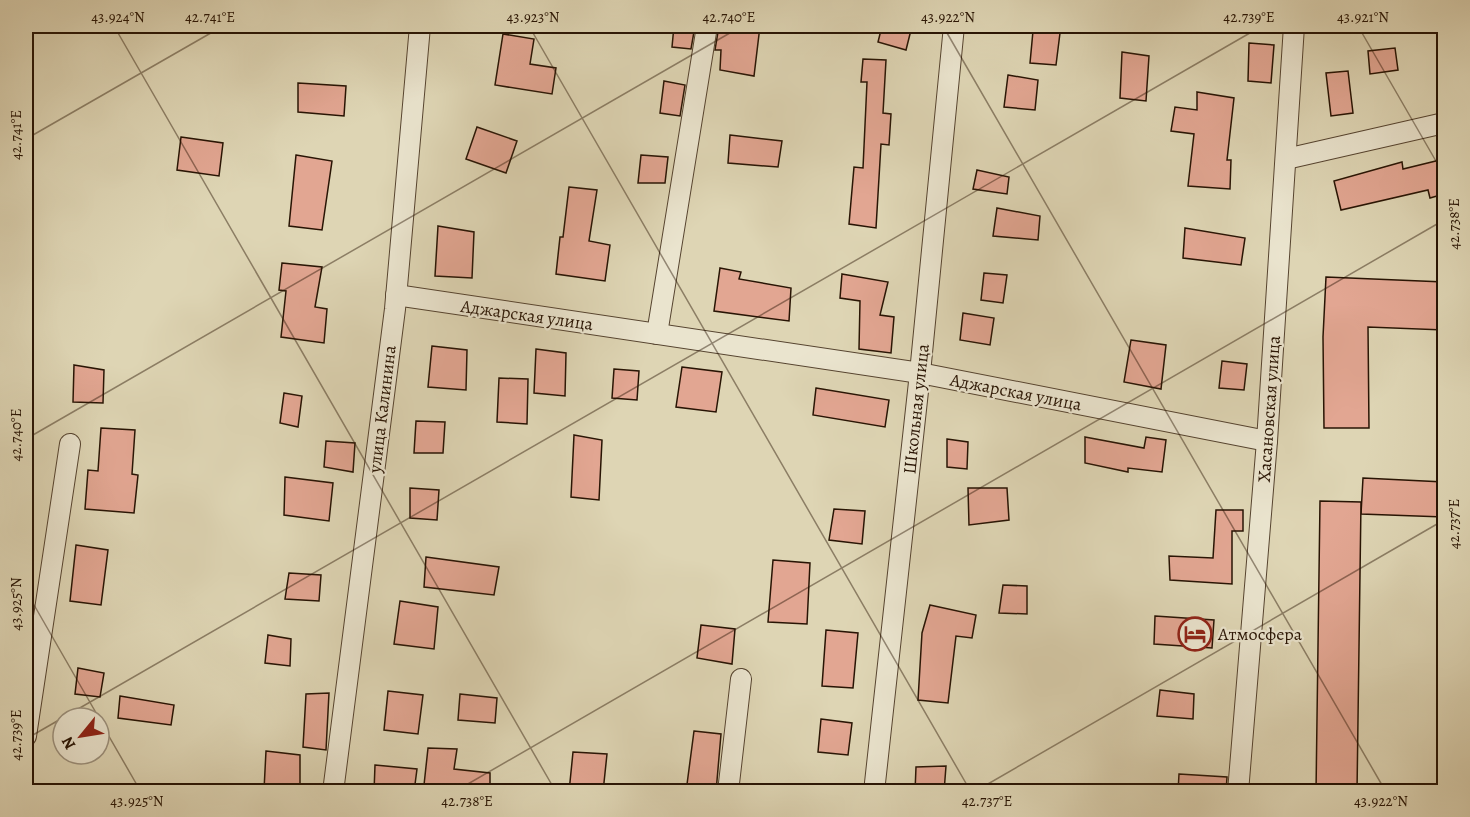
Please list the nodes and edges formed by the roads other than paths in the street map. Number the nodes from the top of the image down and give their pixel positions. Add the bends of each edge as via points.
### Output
1 (420, 26) edge
2 (707, 26) edge
3 (954, 26) edge
4 (1294, 26) edge
5 (1444, 123) edge
6 (1286, 159) junction
7 (396, 295) junction
8 (657, 334) junction
9 (920, 373) junction
10 (1267, 441) junction
11 (70, 444) dead end
12 (741, 679) dead end
13 (26, 736) edge
14 (333, 792) edge
15 (728, 792) edge
16 (874, 792) edge
17 (1238, 792) edge

1 - 7 street, улица Калинина
2 - 8 street
3 - 9 street, Школьная улица
4 - 6 street, Хасановская улица
5 - 6 street
6 - 10 street, Хасановская улица
7 - 8 street, Аджарская улица
7 - 14 street, улица Калинина
8 - 9 street, Аджарская улица
9 - 10 street, Аджарская улица
9 - 16 street, Школьная улица
10 - 17 street, Хасановская улица
11 - 13 street
12 - 15 street

